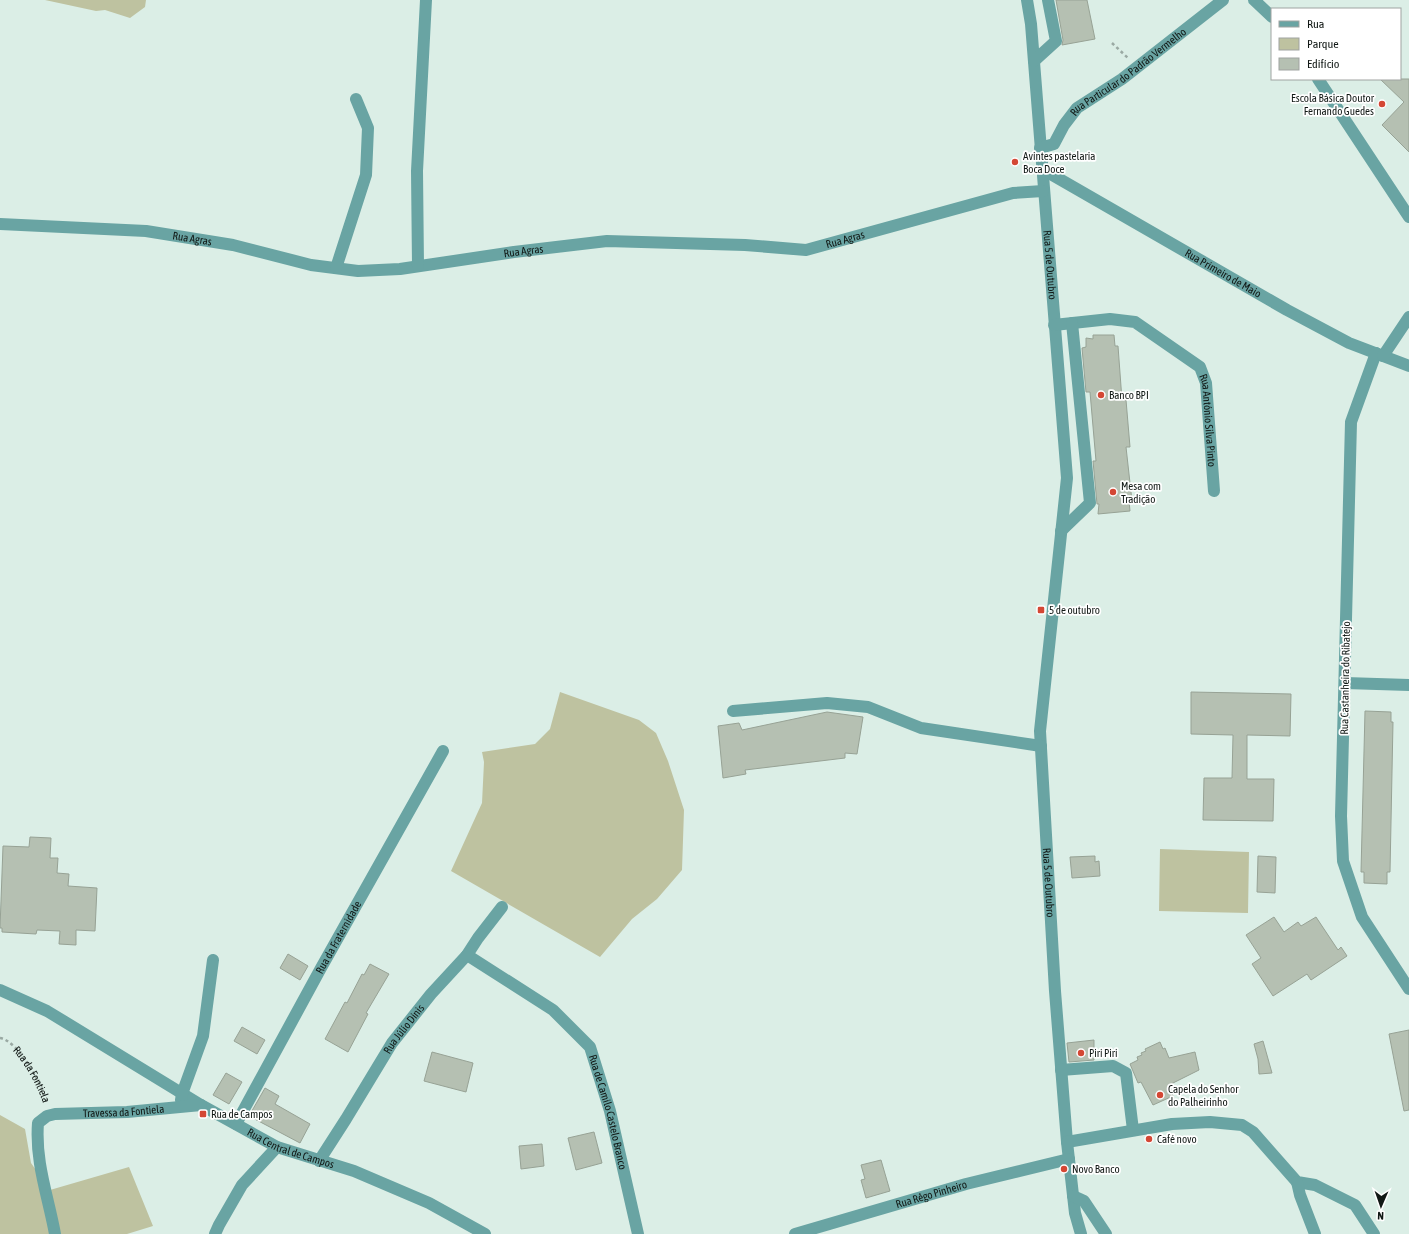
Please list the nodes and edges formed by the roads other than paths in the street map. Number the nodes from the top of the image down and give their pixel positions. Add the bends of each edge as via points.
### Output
1 (426, 0) edge
2 (1027, 0) edge
3 (1048, 0) edge
4 (1223, 0) edge
5 (1254, 0) edge
6 (1271, 16) edge
7 (1034, 61) junction
8 (1319, 80) edge
9 (356, 99) dead end
10 (1040, 148) junction
11 (1042, 169) junction
12 (1043, 191) junction
13 (1409, 217) edge
14 (0, 224) edge
15 (418, 266) junction
16 (336, 268) junction
17 (1409, 317) edge
18 (1072, 324) junction
19 (1054, 325) junction
20 (1379, 354) junction
21 (1409, 366) edge
22 (1214, 491) dead end
23 (1061, 531) junction
24 (1345, 684) junction
25 (1409, 685) edge
26 (734, 711) dead end
27 (1041, 746) junction
28 (443, 751) dead end
29 (502, 907) dead end
30 (467, 955) junction
31 (213, 960) dead end
32 (0, 990) edge
33 (1409, 990) edge
34 (1061, 1070) junction
35 (182, 1094) junction
36 (200, 1105) junction
37 (179, 1108) junction
38 (47, 1116) joint
39 (236, 1124) junction
40 (1133, 1130) junction
41 (1067, 1142) junction
42 (277, 1147) junction
43 (1069, 1159) junction
44 (319, 1161) junction
45 (1298, 1182) junction
46 (1073, 1196) junction
47 (55, 1234) edge
48 (215, 1234) edge
49 (485, 1234) edge
50 (638, 1234) edge
51 (795, 1234) edge
52 (1081, 1234) edge
53 (1106, 1234) edge
54 (1315, 1234) edge
55 (1374, 1234) edge

1 - 15 street via 417,171
2 - 7 street, Rua 5 de Outubro
3 - 7 street via 1056,40
4 - 10 street, Rua Particular do Padrão Vermelho via 1122,80 1077,108 1064,124 1054,144
5 - 6 street
7 - 10 street, Rua 5 de Outubro
8 - 13 street
9 - 16 street via 368,128 366,175
10 - 11 street, Rua 5 de Outubro
11 - 12 street, Rua 5 de Outubro
11 - 20 street, Rua Primeiro de Maio via 1287,310 1349,343
12 - 15 street, Rua Agras via 1013,193 806,250 607,241
12 - 19 street, Rua 5 de Outubro
14 - 16 street, Rua Agras via 146,231 233,245 311,265
15 - 16 street, Rua Agras via 358,271
17 - 20 street, Rua Castanheira do Ribatejo
18 - 19 street, Rua António Silva Pinto
18 - 22 street, Rua António Silva Pinto via 1110,319 1135,322 1200,366 1206,383
18 - 23 street via 1090,503
19 - 23 street, Rua 5 de Outubro via 1067,478
20 - 21 street, Rua Primeiro de Maio
20 - 24 street, Rua Castanheira do Ribatejo via 1351,422
23 - 27 street, Rua 5 de Outubro via 1040,731
24 - 25 street
24 - 33 street, Rua Castanheira do Ribatejo via 1341,816 1343,861 1362,917
26 - 27 street via 827,703 868,707 921,728
27 - 34 street, Rua 5 de Outubro
28 - 39 street, Rua da Fraternidade
29 - 30 street, Rua Júlio Dinis
30 - 44 street, Rua Júlio Dinis via 431,994 392,1043
30 - 50 street, Rua de Camilo Castelo Branco via 553,1010 590,1047 610,1111
31 - 35 street via 203,1036
32 - 35 street, Rua Central de Campos via 47,1011
34 - 40 street via 1113,1066 1126,1072
34 - 41 street, Rua 5 de Outubro
35 - 36 street, Rua Central de Campos
35 - 37 street
36 - 37 street, Travessa da Fontiela
36 - 39 street, Rua Central de Campos
37 - 38 street, Travessa da Fontiela
38 - 47 street, Rua da Fontiela via 38,1123 37,1136 41,1177
39 - 42 street, Rua Central de Campos
40 - 41 street
40 - 45 street via 1210,1122 1242,1125 1253,1132
41 - 43 street, Rua 5 de Outubro
42 - 44 street, Rua Central de Campos
42 - 48 street via 242,1185
43 - 46 street, Rua 5 de Outubro
43 - 51 street, Rua Rêgo Pinheiro via 966,1184
44 - 49 street, Rua Central de Campos via 354,1171 429,1203
45 - 54 street via 1300,1195
45 - 55 street via 1315,1185 1355,1205
46 - 52 street, Rua 5 de Outubro
46 - 53 street via 1084,1201

